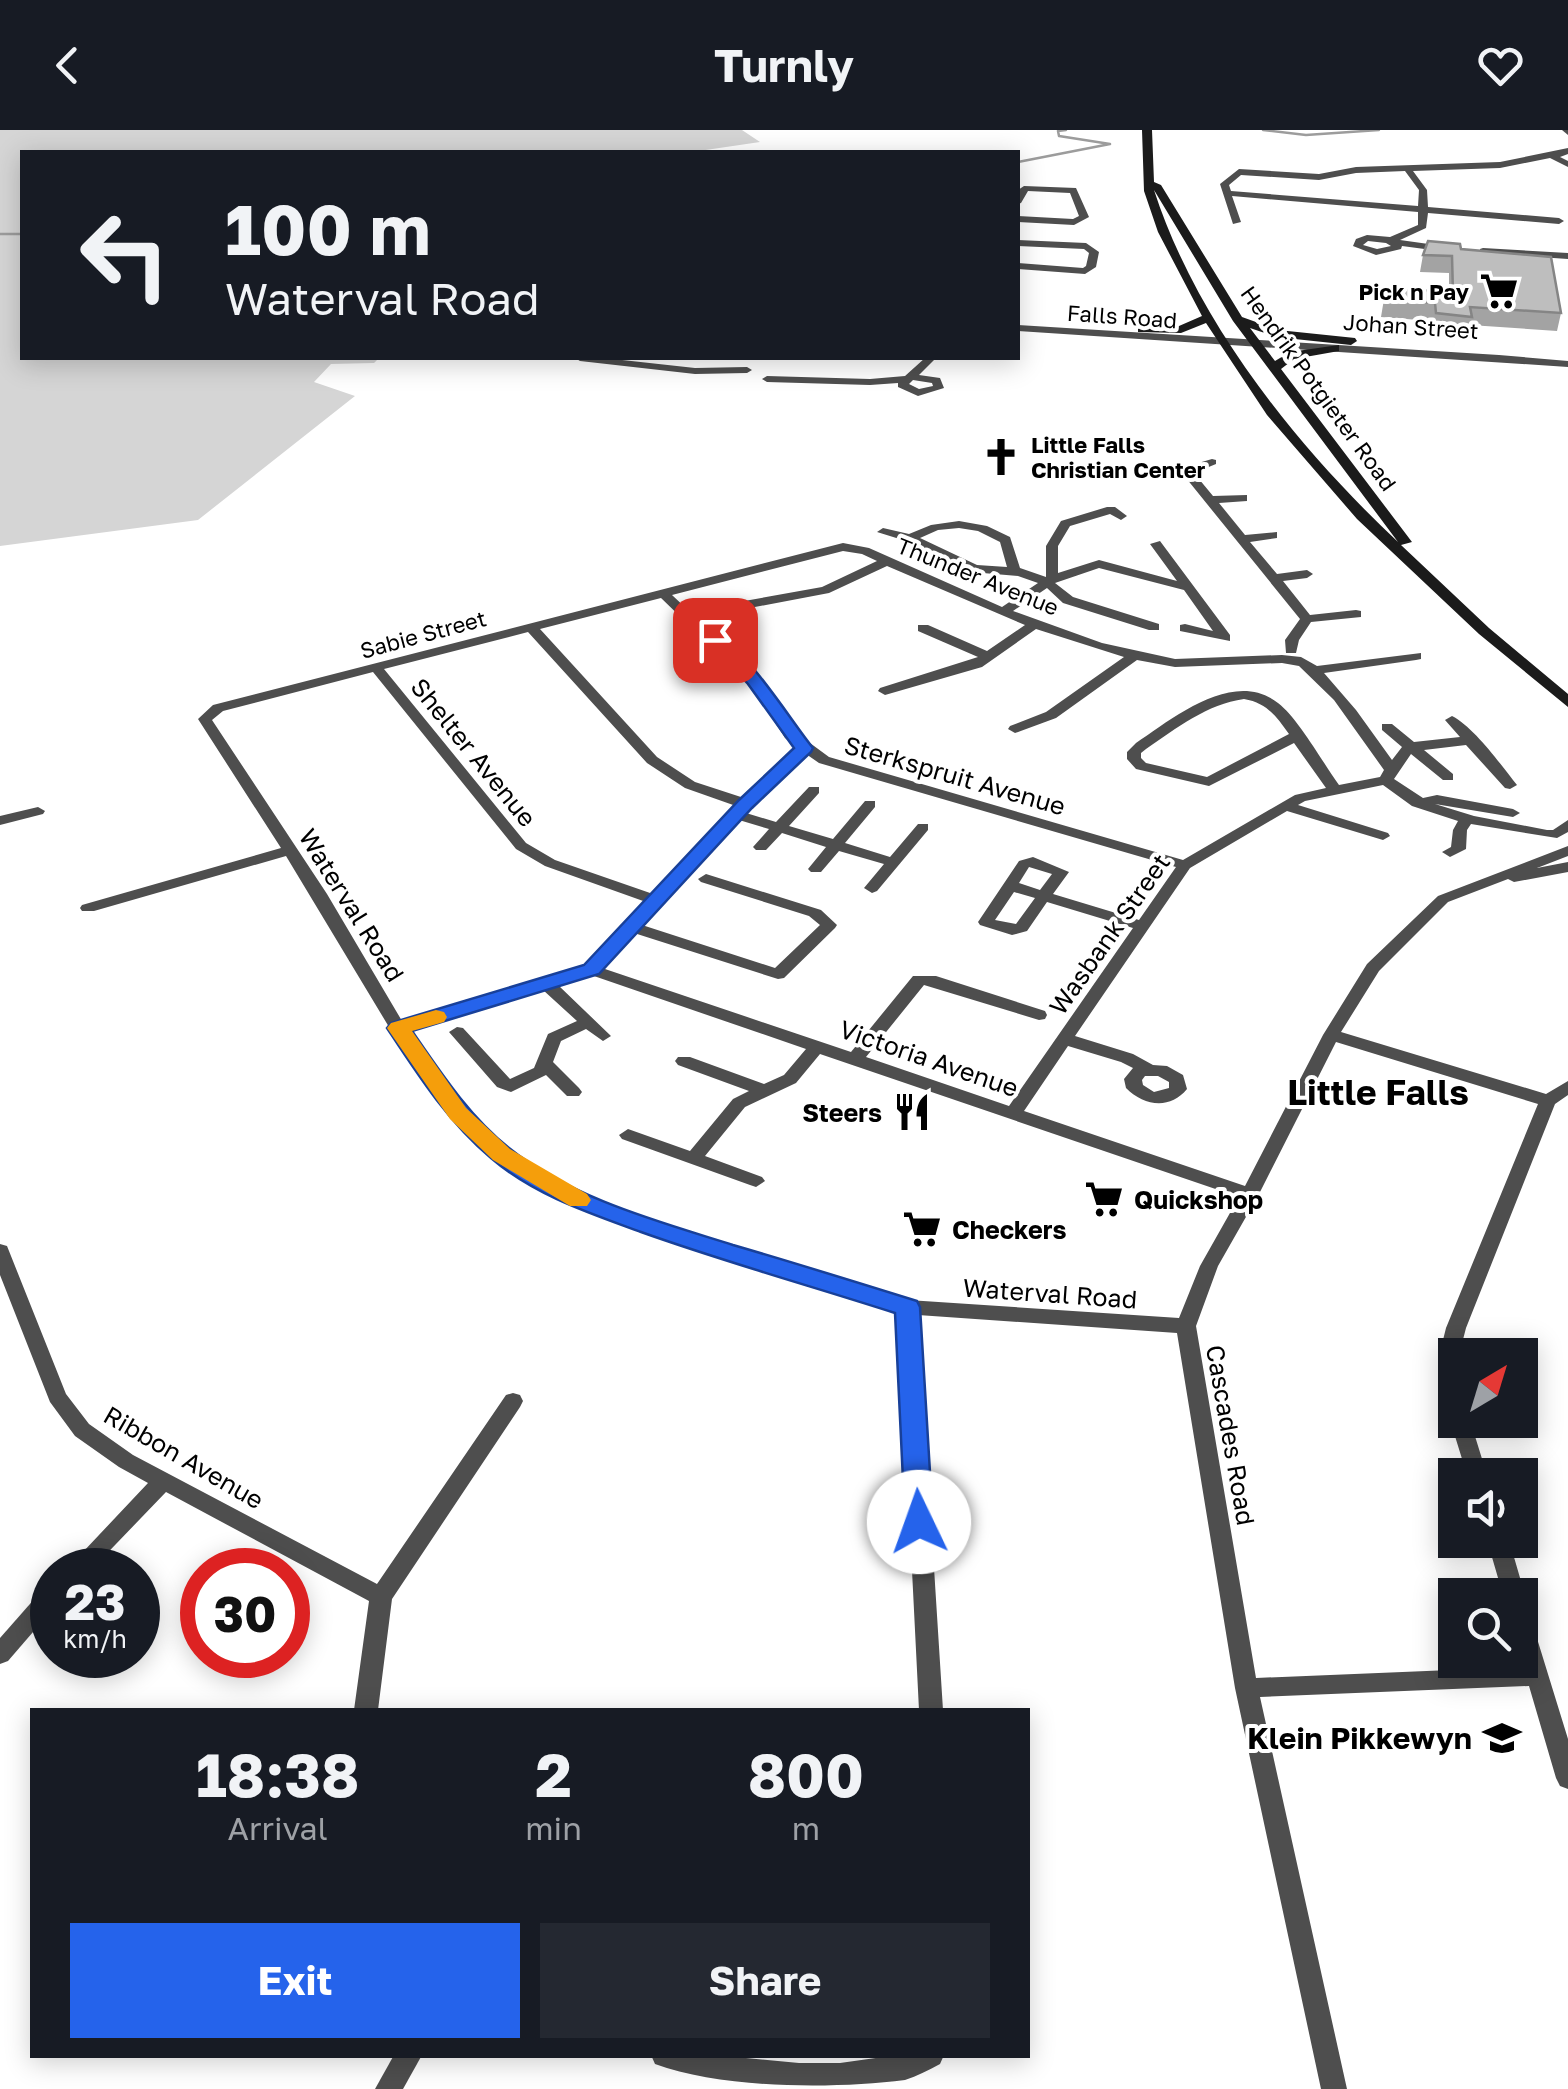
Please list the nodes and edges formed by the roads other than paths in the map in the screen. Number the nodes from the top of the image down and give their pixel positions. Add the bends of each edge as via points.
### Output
1 (1147, 130) edge
2 (1567, 150) edge
3 (1562, 162) edge
4 (1407, 168) junction
5 (1148, 170) junction
6 (1226, 193) junction
7 (1020, 196) edge
8 (1423, 210) junction
9 (1020, 219) edge
10 (1559, 221) dead end
11 (1236, 222) dead end
12 (1020, 243) edge
13 (1393, 244) junction
14 (1458, 254) edge
15 (1476, 255) edge
16 (1568, 259) edge
17 (1020, 266) edge
18 (1208, 318) junction
19 (1237, 319) junction
20 (1020, 324) edge
21 (1051, 327) junction
22 (1142, 330) junction
23 (1221, 338) junction
24 (1253, 340) junction
25 (1351, 344) junction
26 (599, 360) edge
27 (644, 360) edge
28 (932, 360) edge
29 (934, 360) edge
30 (1568, 363) edge
31 (694, 366) dead end
32 (1274, 368) junction
33 (909, 382) junction
34 (1212, 462) dead end
35 (1242, 498) dead end
36 (1211, 500) junction
37 (882, 532) dead end
38 (1057, 535) dead end
39 (1274, 536) dead end
40 (910, 538) junction
41 (1243, 539) junction
42 (1156, 544) dead end
43 (886, 561) junction
44 (1014, 570) junction
45 (1307, 574) dead end
46 (1429, 576) junction
47 (1276, 578) junction
48 (1049, 580) junction
49 (1189, 588) junction
50 (662, 592) junction
51 (739, 606) dead end
52 (1004, 612) junction
53 (1356, 614) dead end
54 (1036, 623) junction
55 (1304, 623) junction
56 (530, 626) junction
57 (1154, 626) dead end
58 (923, 628) dead end
59 (1184, 628) dead end
60 (1135, 655) junction
61 (1290, 656) junction
62 (1416, 656) dead end
63 (989, 657) junction
64 (376, 667) junction
65 (1313, 671) junction
66 (885, 691) dead end
67 (1568, 702) edge
68 (1452, 720) dead end
69 (207, 726) joint
70 (1387, 727) dead end
71 (1015, 730) dead end
72 (1296, 736) junction
73 (1472, 740) junction
74 (1409, 747) junction
75 (804, 748) junction
76 (1388, 775) junction
77 (1448, 777) dead end
78 (814, 790) dead end
79 (1335, 790) junction
80 (870, 804) dead end
81 (1416, 804) junction
82 (1284, 806) junction
83 (1512, 806) junction
84 (741, 810) junction
85 (38, 811) dead end
86 (1468, 818) junction
87 (0, 821) edge
88 (1568, 824) edge
89 (923, 827) dead end
90 (778, 828) junction
91 (1382, 836) dead end
92 (761, 846) dead end
93 (836, 846) junction
94 (289, 850) junction
95 (1568, 851) edge
96 (1450, 852) dead end
97 (892, 862) junction
98 (1184, 865) junction
99 (1568, 868) edge
100 (816, 869) dead end
101 (706, 879) dead end
102 (1484, 882) junction
103 (1008, 885) junction
104 (872, 888) dead end
105 (1044, 896) junction
106 (655, 900) junction
107 (88, 908) dead end
108 (1142, 926) junction
109 (631, 927) junction
110 (591, 970) junction
111 (546, 984) junction
112 (1039, 1016) dead end
113 (588, 1022) junction
114 (398, 1028) junction
115 (456, 1032) dead end
116 (1330, 1035) junction
117 (603, 1036) dead end
118 (1065, 1038) junction
119 (817, 1046) junction
120 (855, 1060) junction
121 (684, 1062) dead end
122 (544, 1064) junction
123 (1146, 1070) dead end
124 (1568, 1087) edge
125 (766, 1091) junction
126 (573, 1092) dead end
127 (1548, 1102) junction
128 (1013, 1113) junction
129 (628, 1134) dead end
130 (694, 1159) junction
131 (756, 1182) dead end
132 (1250, 1194) junction
133 (0, 1251) edge
134 (908, 1307) junction
135 (1186, 1326) junction
136 (1454, 1338) edge
137 (513, 1401) dead end
138 (163, 1481) junction
139 (98, 1548) edge
140 (381, 1597) junction
141 (30, 1620) edge
142 (0, 1654) edge
143 (1486, 1678) edge
144 (1535, 1678) edge
145 (1246, 1688) junction
146 (366, 1708) edge
147 (931, 1708) edge
148 (1568, 1778) edge
149 (407, 2058) edge
150 (674, 2058) edge
151 (920, 2058) edge
152 (388, 2089) edge
153 (1334, 2089) edge

1 - 5 main road, Hendrik Potgieter Road
2 - 3 street
3 - 4 street
4 - 6 street via 1319,177 1239,172 1226,180
4 - 8 street via 1421,183
5 - 18 main road, Hendrik Potgieter Road via 1162,232
5 - 19 main road, Hendrik Potgieter Road
6 - 8 street
6 - 11 street
7 - 9 street via 1023,189 1073,190 1084,217
8 - 10 street
8 - 13 street via 1419,231
12 - 17 street via 1086,246 1094,252 1092,267 1084,270
13 - 14 street
13 - 16 street
15 - 16 street
18 - 22 main road via 1181,329
18 - 23 main road, Hendrik Potgieter Road
19 - 24 main road, Hendrik Potgieter Road
19 - 25 main road via 1268,332
20 - 21 street, Falls Road
21 - 22 street, Falls Road
21 - 23 street, Falls Road
22 - 23 street, Falls Road
23 - 24 street, Johan Street
23 - 46 main road, Hendrik Potgieter Road via 1314,464
24 - 25 street, Johan Street
24 - 32 main road, Hendrik Potgieter Road
25 - 30 street, Johan Street
25 - 30 street, Johan Street
25 - 32 main road via 1300,353
26 - 33 street
27 - 31 street
28 - 33 street
29 - 33 street via 939,382
32 - 46 main road, Hendrik Potgieter Road
34 - 36 street via 1188,472
35 - 36 street
36 - 41 street
37 - 40 street
38 - 48 street
39 - 41 street
40 - 44 street via 976,569
40 - 44 street via 970,523 1006,540
41 - 47 street
42 - 49 street
43 - 50 street, Thunder Avenue via 832,547
43 - 51 street via 825,590
43 - 52 street, Thunder Avenue
44 - 48 street
45 - 47 street
46 - 67 main road, Hendrik Potgieter Road
47 - 55 street
48 - 49 street via 1107,564
48 - 52 street
48 - 57 street via 1068,600
49 - 59 street via 1225,638
50 - 56 street, Sabie Street
50 - 75 street, Sterkspruit Avenue via 755,680
52 - 54 street, Thunder Avenue
53 - 55 street
54 - 60 street, Thunder Avenue
54 - 63 street
55 - 61 street
56 - 64 street, Sabie Street
56 - 84 street via 652,760
58 - 63 street
60 - 61 street, Thunder Avenue via 1210,665
60 - 71 street via 1051,715
61 - 65 street
62 - 65 street
63 - 66 street
64 - 69 street, Sabie Street via 218,708 205,719
64 - 106 street, Shelter Avenue via 522,846 550,863
65 - 76 street via 1352,715
68 - 73 street
69 - 94 street, Waterval Road
70 - 74 street
72 - 72 street via 1209,782 1134,760 1141,746 1196,708 1241,696 1270,702
72 - 79 street
73 - 74 street
73 - 83 street
74 - 76 street
74 - 77 street
75 - 84 street
75 - 98 street, Sterkspruit Avenue via 862,774
76 - 79 street, Wasbank Street
76 - 81 street
78 - 90 street
79 - 82 street, Wasbank Street
80 - 93 street
81 - 83 street via 1437,799
81 - 86 street
82 - 91 street
82 - 98 street, Wasbank Street
83 - 86 street
83 - 88 street via 1554,834
84 - 90 street
84 - 106 street
85 - 87 street
86 - 96 street via 1458,849
89 - 97 street
90 - 92 street
90 - 93 street
93 - 97 street
93 - 100 street
94 - 107 street
94 - 114 street, Waterval Road
95 - 102 street, Cascades Road
97 - 104 street
98 - 108 street, Wasbank Street
99 - 102 street, Cascades Road
101 - 109 street via 815,913 829,925 778,974
102 - 116 street, Cascades Road via 1443,899 1400,937
103 - 105 street
103 - 105 street via 1026,862 1060,871
103 - 105 street via 986,922 1019,930
105 - 108 street
106 - 109 street
108 - 118 street, Wasbank Street
109 - 110 street
110 - 111 street
110 - 119 street, Victoria Avenue
111 - 113 street
111 - 114 street
112 - 120 street via 919,980
113 - 117 street
113 - 122 street via 554,1038
114 - 134 street, Waterval Road via 458,1114 538,1179 681,1237
115 - 122 street via 507,1085
116 - 127 street
116 - 132 street, Cascades Road
118 - 123 street
118 - 128 street, Wasbank Street
119 - 120 street, Victoria Avenue
119 - 125 street via 790,1079
120 - 128 street, Victoria Avenue
121 - 125 street
122 - 126 street
124 - 127 street
125 - 130 street via 739,1104
127 - 136 street
128 - 132 street, Victoria Avenue
129 - 130 street
130 - 131 street
132 - 135 street, Cascades Road via 1209,1266
133 - 138 street, Ribbon Avenue via 68,1415 104,1448
134 - 135 street, Waterval Road
134 - 147 street
135 - 145 street, Cascades Road
137 - 140 street
138 - 139 street
138 - 140 street, Ribbon Avenue
140 - 146 street
141 - 142 street
143 - 145 street
144 - 148 street
145 - 153 street, Cascades Road
149 - 152 street
150 - 151 street via 727,2073 797,2077 877,2071

